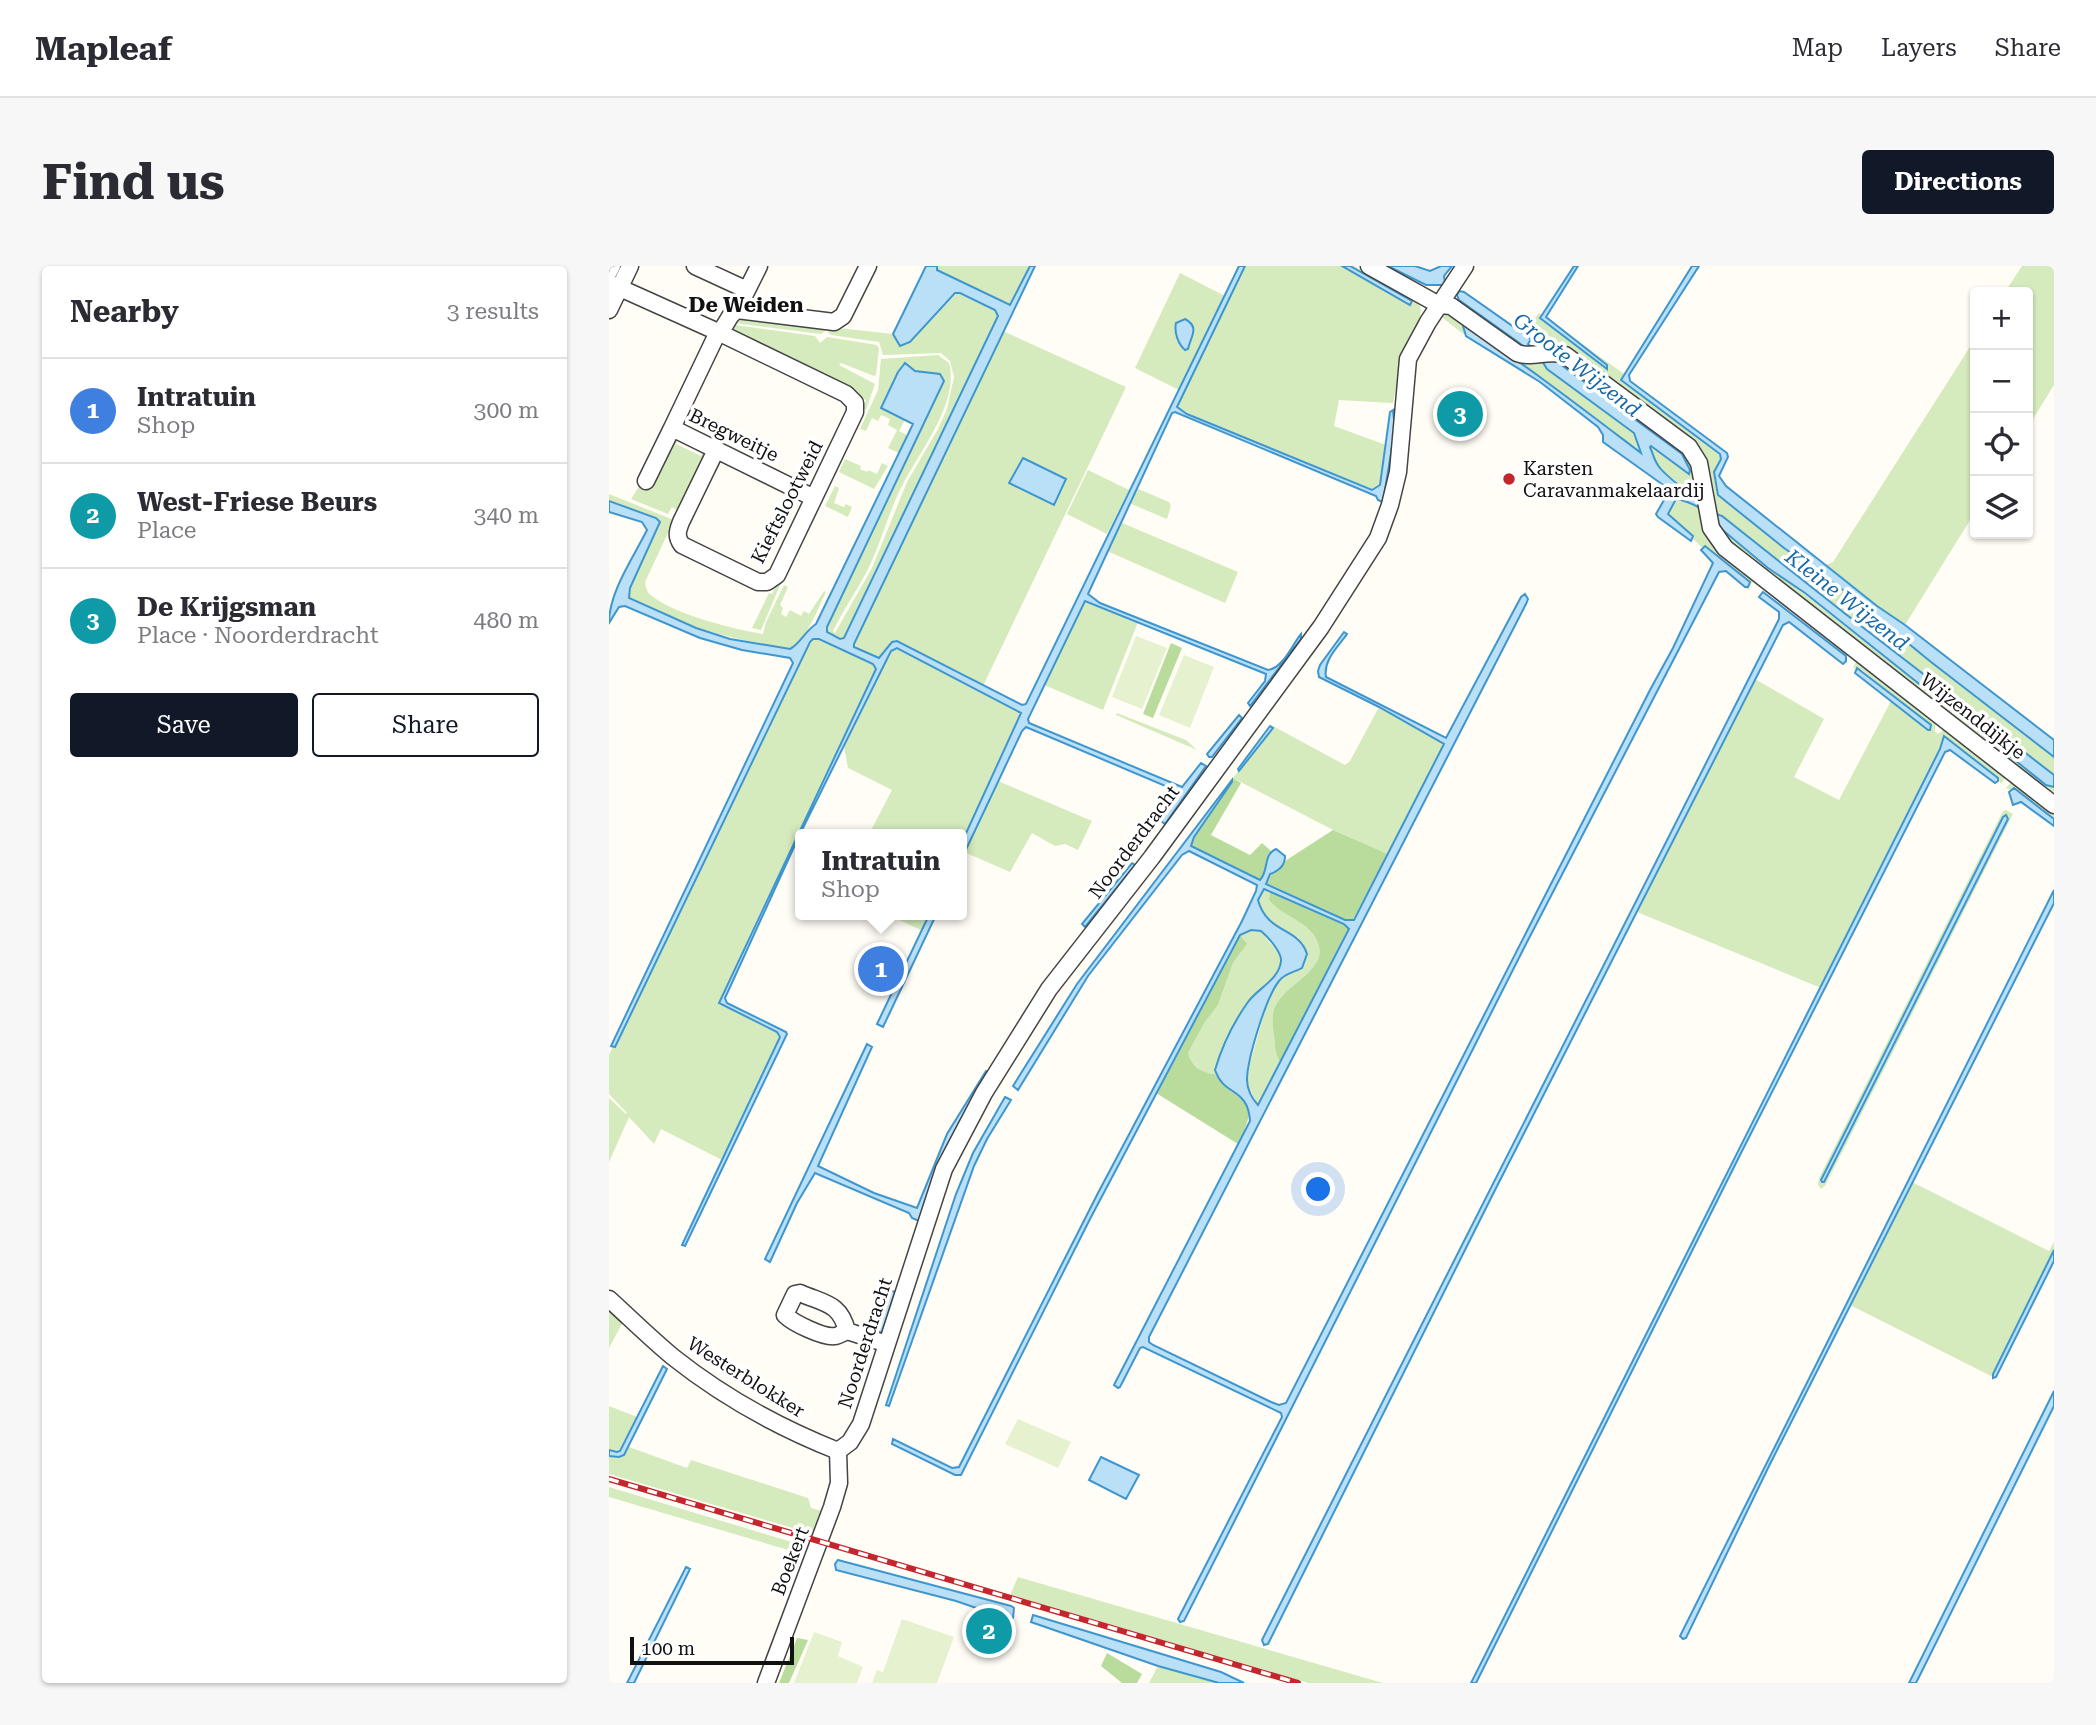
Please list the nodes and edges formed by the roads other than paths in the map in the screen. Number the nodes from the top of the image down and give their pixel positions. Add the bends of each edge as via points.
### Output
1 (612, 266) edge
2 (630, 266) edge
3 (695, 266) edge
4 (759, 266) edge
5 (868, 266) edge
6 (1369, 266) edge
7 (1465, 266) edge
8 (609, 272) edge
9 (615, 285) edge
10 (747, 290) junction
11 (1439, 305) junction
12 (609, 310) edge
13 (737, 310) junction
14 (719, 333) junction
15 (672, 428) junction
16 (716, 450) junction
17 (646, 481) dead end
18 (814, 498) junction
19 (2054, 805) edge
20 (609, 1298) edge
21 (846, 1331) dead end
22 (887, 1344) junction
23 (838, 1451) junction
24 (767, 1683) edge

1 - 8 street
2 - 9 street
3 - 10 street
4 - 10 street, Bregweitje
5 - 13 street via 843,316 834,321
6 - 11 street, Wijzenddijkje
7 - 11 street, Noorderdracht
9 - 12 street
9 - 14 street
10 - 13 street, Bregweitje
11 - 19 street, Wijzenddijkje via 1451,306 1514,352 1565,355 1689,447 1699,463 1714,534 1732,554
11 - 22 street, Noorderdracht via 1408,359 1398,472 1378,538 1321,627 1049,989 984,1093 944,1169
13 - 14 street, Bregweitje
14 - 15 street, Bregweitje
14 - 18 street, Kieftslootweid via 846,394 855,403 855,412
15 - 16 street, Bregweitje
15 - 17 street, Bregweitje
16 - 18 street, Bregweitje
16 - 18 street, Kieftslootweid via 677,533 682,545 737,572 758,582 775,577
20 - 23 street, Westerblokker via 673,1357 712,1384
21 - 22 street
22 - 23 street, Noorderdracht via 861,1424
23 - 24 street, Boekert via 839,1483 832,1507

